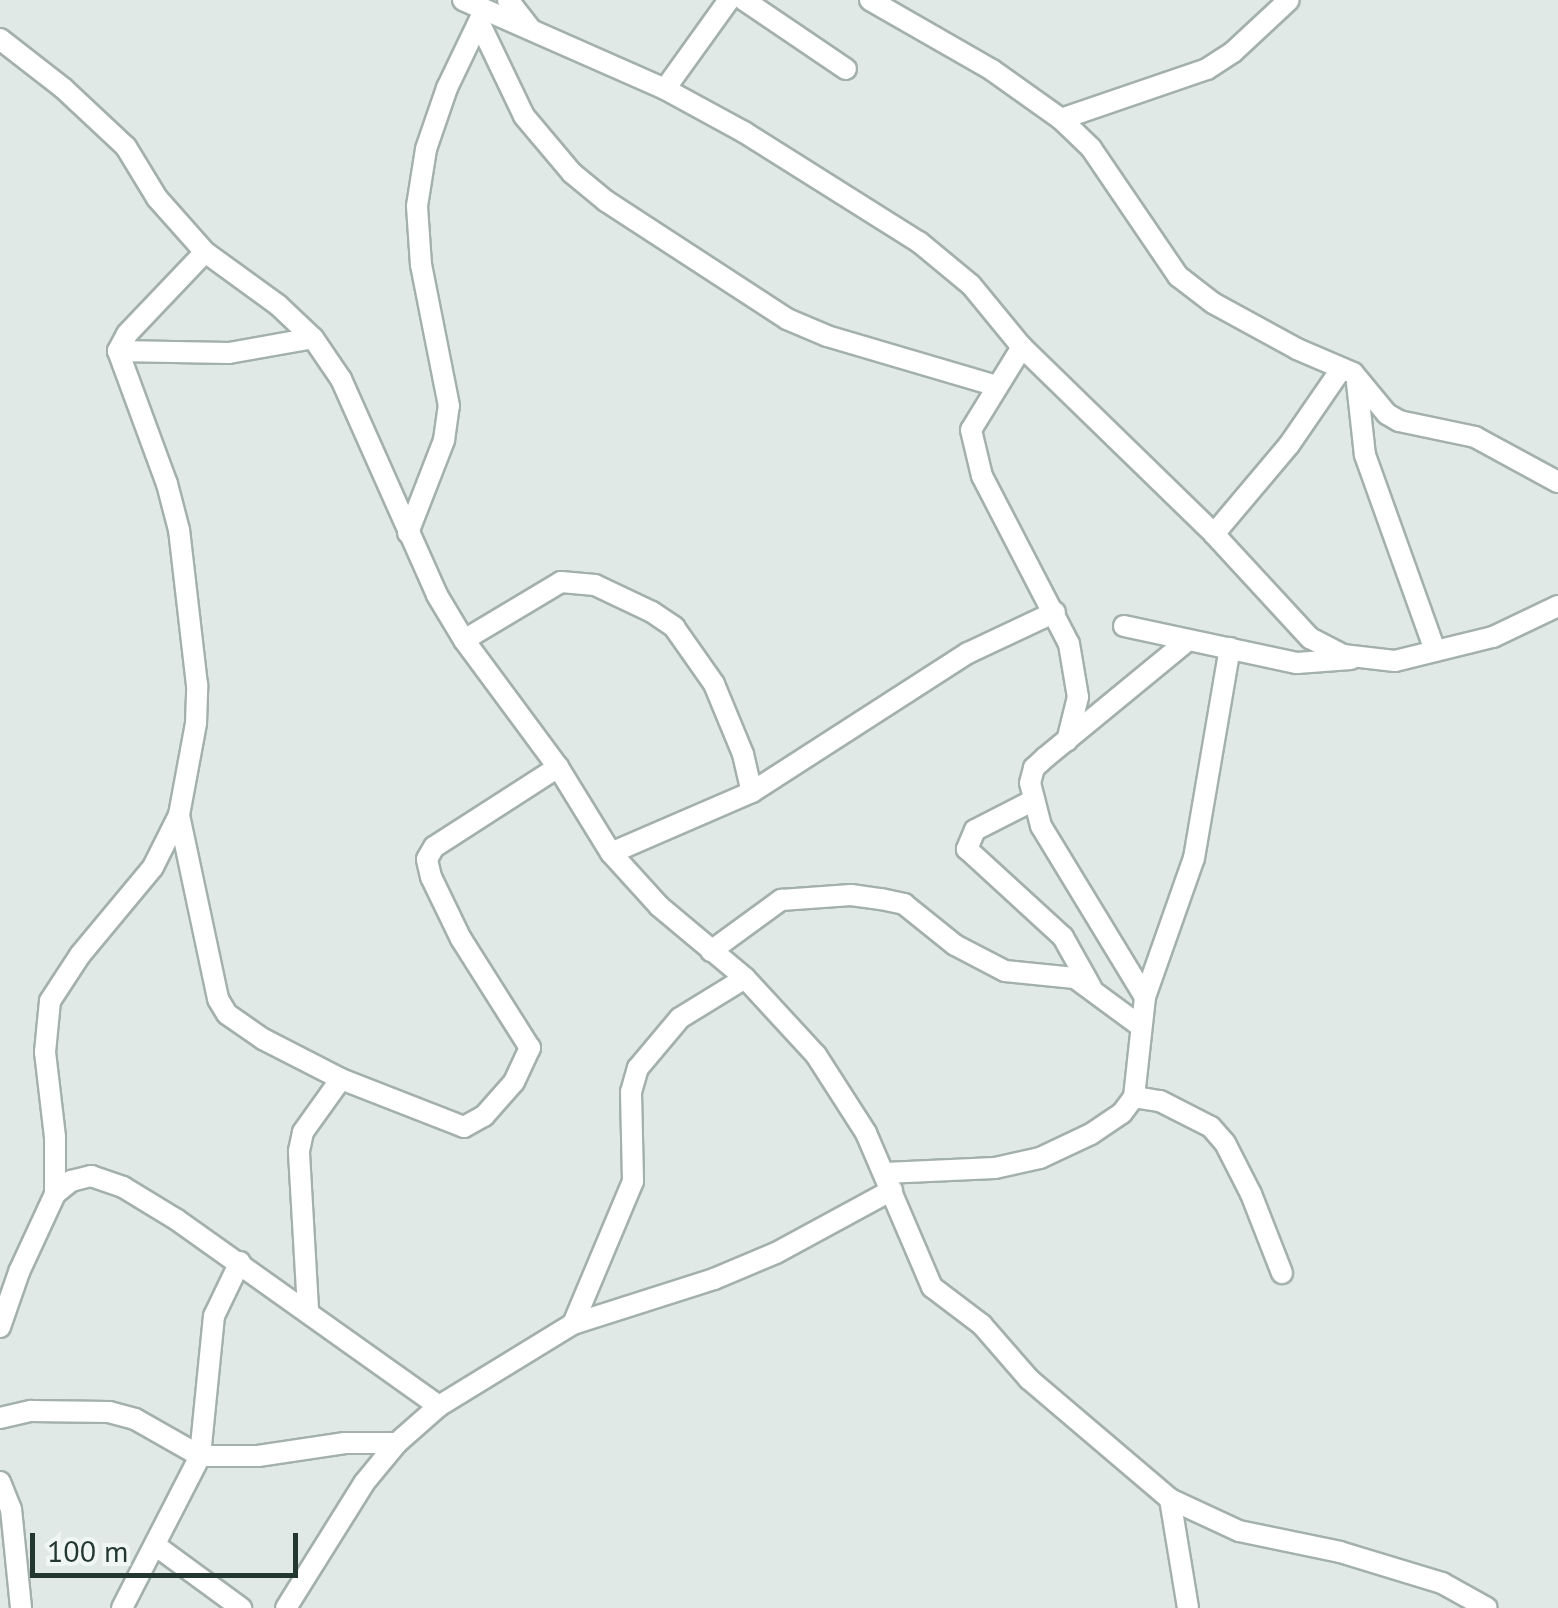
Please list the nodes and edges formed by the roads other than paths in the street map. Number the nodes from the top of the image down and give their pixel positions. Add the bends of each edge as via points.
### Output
1 (463, 0) edge
2 (508, 0) edge
3 (730, 0) edge
4 (744, 0) edge
5 (870, 0) edge
6 (1257, 0) edge
7 (1283, 5) edge
8 (484, 11) edge
9 (531, 29) junction
10 (0, 39) edge
11 (846, 69) dead end
12 (665, 90) junction
13 (1061, 118) junction
14 (204, 252) junction
15 (313, 338) junction
16 (1022, 347) junction
17 (118, 351) junction
18 (1350, 375) junction
19 (997, 386) junction
20 (1558, 482) edge
21 (408, 533) junction
22 (1214, 534) junction
23 (1558, 606) edge
24 (1055, 612) junction
25 (1124, 626) dead end
26 (464, 640) junction
27 (1187, 641) junction
28 (1230, 648) junction
29 (1435, 651) junction
30 (1358, 658) junction
31 (1066, 741) junction
32 (558, 767) junction
33 (752, 792) junction
34 (1032, 801) junction
35 (179, 815) junction
36 (611, 854) junction
37 (711, 951) junction
38 (744, 978) junction
39 (1091, 988) junction
40 (1145, 997) junction
41 (1140, 1026) junction
42 (341, 1079) junction
43 (1134, 1096) junction
44 (889, 1182) junction
45 (55, 1194) junction
46 (240, 1262) junction
47 (1282, 1273) dead end
48 (308, 1308) junction
49 (573, 1324) junction
50 (0, 1327) edge
51 (440, 1406) junction
52 (0, 1418) edge
53 (397, 1444) junction
54 (200, 1456) junction
55 (0, 1482) edge
56 (1170, 1498) junction
57 (155, 1545) junction
58 (20, 1608) edge
59 (122, 1608) edge
60 (241, 1608) edge
61 (286, 1608) edge
62 (1188, 1608) edge
63 (1487, 1608) edge

1 - 8 street
2 - 9 street
3 - 12 street
4 - 11 street
5 - 13 street
6 - 7 street
7 - 13 street via 1207,69
8 - 9 street
8 - 19 street via 524,116 572,173 606,201 787,319
8 - 21 street via 426,149 416,206 449,406 444,440
9 - 12 street
10 - 14 street via 116,137
12 - 16 street via 919,242 971,286
13 - 18 street via 1091,148 1178,276 1250,326
14 - 15 street
14 - 17 street
15 - 17 street via 229,353
15 - 21 street via 341,379
16 - 19 street
16 - 22 street
17 - 35 street via 167,484 187,579 196,722
18 - 20 street via 1399,421 1475,437
18 - 22 street
18 - 29 street via 1365,454
19 - 24 street via 972,430 974,450
21 - 26 street
22 - 30 street via 1310,638
23 - 29 street via 1493,637
24 - 31 street via 1078,676
24 - 33 street via 968,653
25 - 27 street
26 - 32 street
26 - 33 street via 560,582 595,585 652,612 674,627 714,684
27 - 28 street
27 - 31 street
28 - 30 street via 1297,662
28 - 40 street via 1194,858
29 - 30 street via 1395,662
31 - 34 street via 1034,768
32 - 36 street
32 - 42 street via 434,847 427,860 460,938 530,1048 514,1082 484,1116 464,1127
33 - 36 street
34 - 39 street via 975,830 967,849 1063,937
34 - 40 street
35 - 42 street via 226,1014
35 - 45 street via 153,868 50,1001 45,1052
36 - 37 street
37 - 38 street
37 - 39 street via 781,900 851,895 904,904 956,945 1006,971 1063,973
38 - 44 street via 843,1092
38 - 49 street via 680,1018 638,1068 633,1181
39 - 41 street
40 - 41 street
41 - 43 street
42 - 48 street via 302,1132 299,1151
43 - 44 street via 1090,1134 1040,1158
43 - 47 street via 1188,1112 1218,1135 1251,1194
44 - 49 street via 776,1253
44 - 56 street via 932,1287
45 - 46 street via 91,1176 123,1187
45 - 50 street
46 - 48 street
46 - 54 street via 214,1316
48 - 51 street
49 - 51 street
51 - 53 street
52 - 54 street via 31,1411 108,1412 135,1419
53 - 54 street via 345,1442 258,1456
53 - 61 street via 364,1483
54 - 57 street
55 - 58 street via 11,1509
56 - 62 street
56 - 63 street via 1239,1530 1442,1584
57 - 59 street
57 - 60 street

